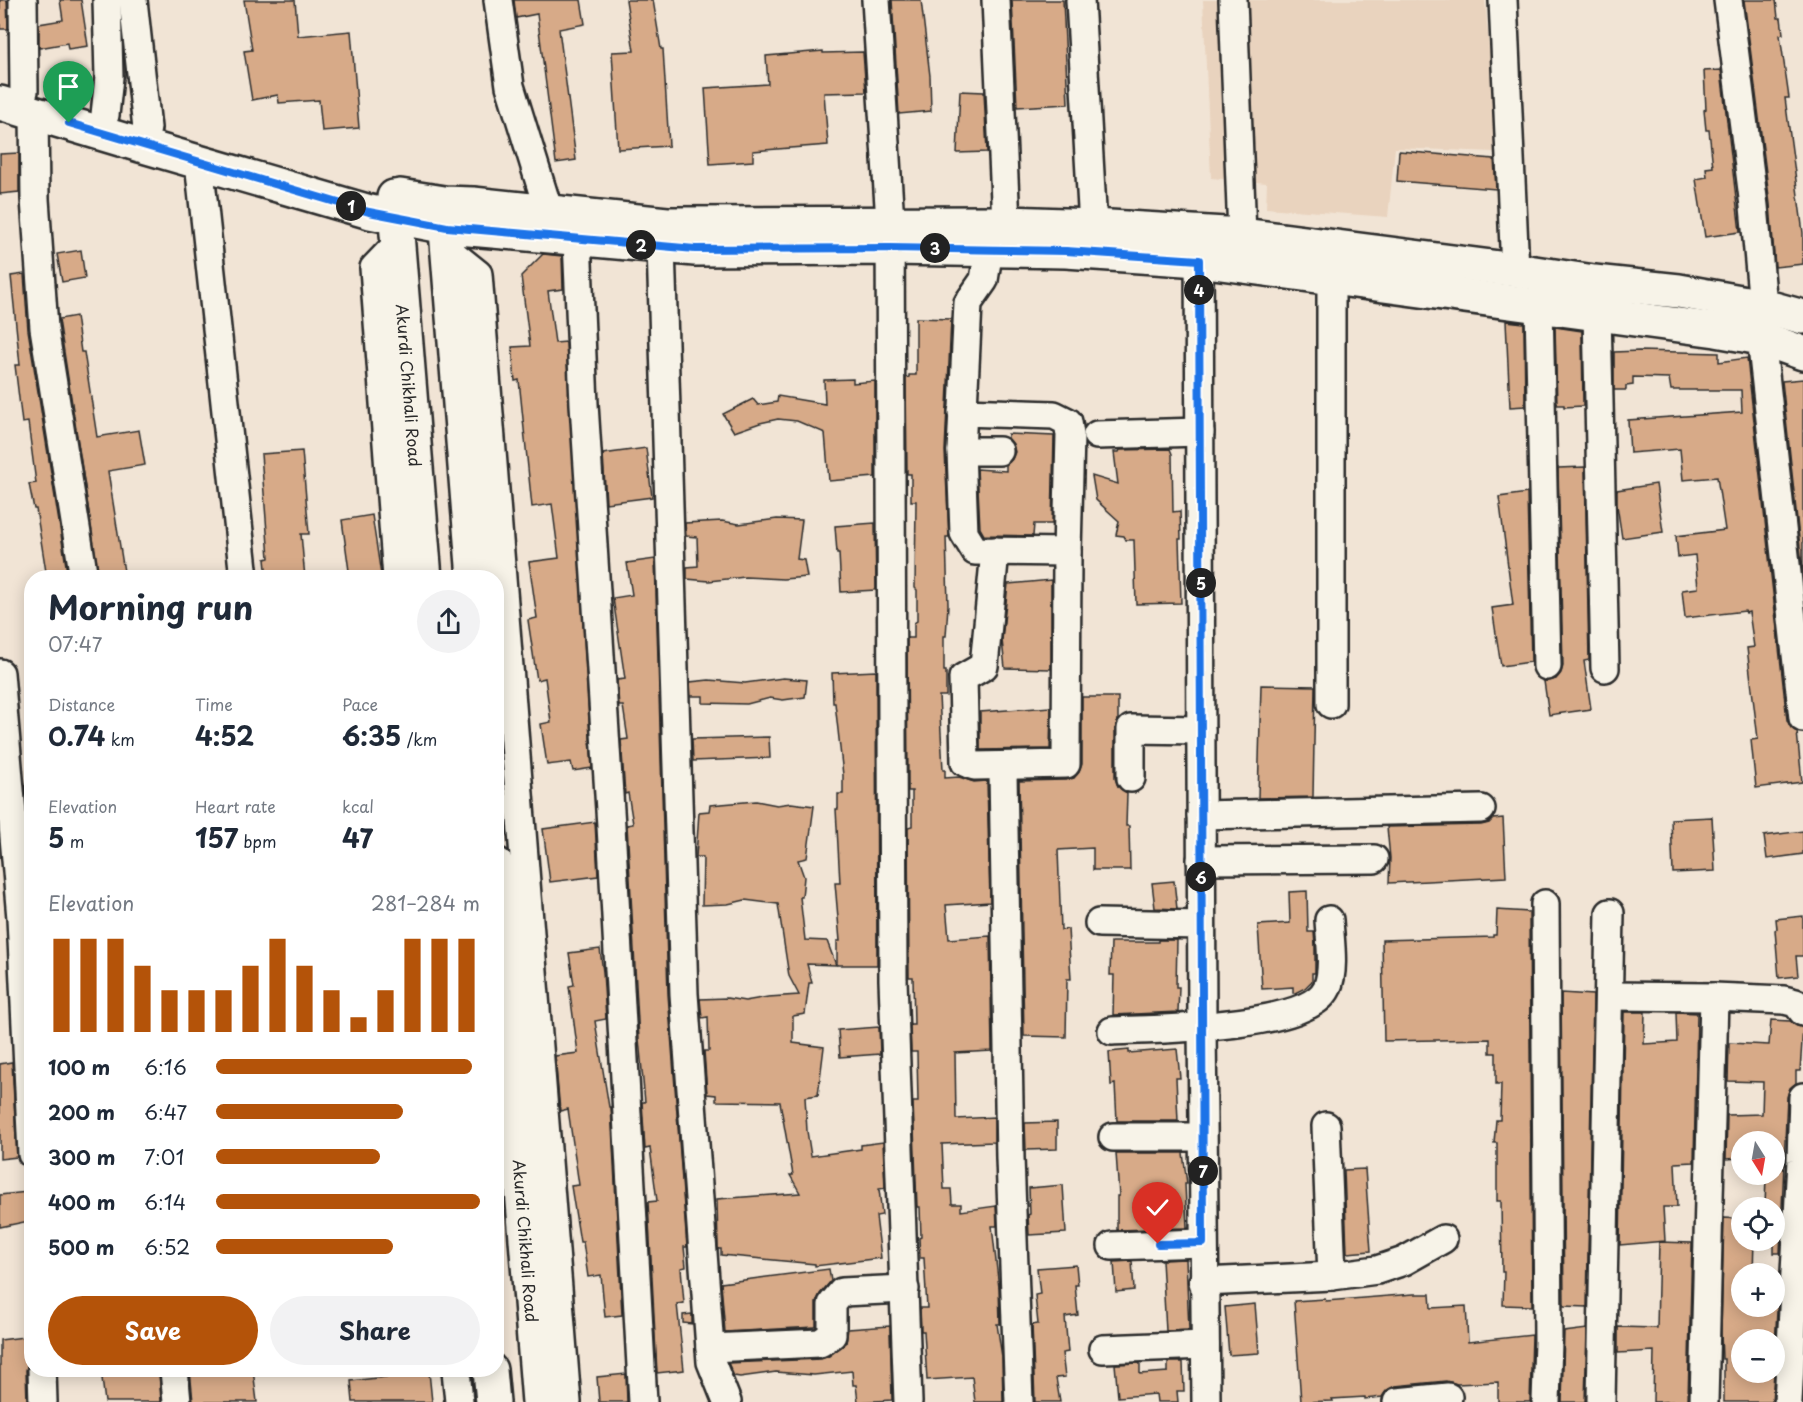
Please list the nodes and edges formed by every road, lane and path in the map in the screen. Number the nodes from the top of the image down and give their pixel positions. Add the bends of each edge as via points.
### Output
1 (23, 0) edge
2 (107, 0) edge
3 (133, 0) edge
4 (498, 0) edge
5 (876, 0) edge
6 (996, 0) edge
7 (1080, 0) edge
8 (1233, 0) edge
9 (1503, 0) edge
10 (1728, 0) edge
11 (15, 98) edge
12 (105, 115) junction
13 (147, 128) junction
14 (199, 162) junction
15 (549, 212) junction
16 (396, 218) junction
17 (1093, 226) junction
18 (446, 227) junction
19 (664, 235) junction
20 (890, 235) junction
21 (998, 236) junction
22 (1242, 236) junction
23 (577, 239) junction
24 (1199, 246) junction
25 (1515, 270) junction
26 (1331, 277) junction
27 (1539, 306) junction
28 (1597, 313) junction
29 (1803, 317) edge
30 (1762, 322) junction
31 (1803, 353) edge
32 (962, 412) junction
33 (1200, 432) junction
34 (1097, 435) dead end
35 (960, 451) junction
36 (999, 451) dead end
37 (995, 551) junction
38 (1067, 552) junction
39 (83, 570) edge
40 (243, 570) edge
41 (396, 570) edge
42 (424, 570) edge
43 (473, 570) edge
44 (501, 570) edge
45 (504, 604) edge
46 (1547, 666) dead end
47 (1605, 668) dead end
48 (0, 673) edge
49 (1331, 704) dead end
50 (1803, 718) edge
51 (1201, 730) junction
52 (1003, 774) dead end
53 (1131, 778) dead end
54 (1481, 808) dead end
55 (1201, 815) junction
56 (1374, 859) dead end
57 (1201, 860) junction
58 (1545, 904) dead end
59 (1610, 913) dead end
60 (1329, 920) dead end
61 (1099, 923) dead end
62 (1201, 925) junction
63 (504, 964) edge
64 (24, 982) edge
65 (1609, 996) junction
66 (1714, 997) junction
67 (1803, 1012) edge
68 (1202, 1028) junction
69 (1112, 1031) dead end
70 (1803, 1097) edge
71 (1326, 1126) dead end
72 (1113, 1137) dead end
73 (1202, 1137) junction
74 (1443, 1239) dead end
75 (1203, 1243) junction
76 (1112, 1246) dead end
77 (1332, 1276) junction
78 (1203, 1282) junction
79 (905, 1289) junction
80 (1205, 1345) junction
81 (710, 1347) junction
82 (1103, 1349) dead end
83 (42, 1377) edge
84 (175, 1377) edge
85 (457, 1377) edge
86 (491, 1377) edge
87 (1448, 1397) dead end
88 (44, 1402) edge
89 (177, 1402) edge
90 (459, 1402) edge
91 (493, 1402) edge
92 (539, 1402) edge
93 (567, 1402) edge
94 (643, 1402) edge
95 (727, 1402) edge
96 (908, 1402) edge
97 (1019, 1402) edge
98 (1206, 1402) edge
99 (1397, 1402) edge
100 (1546, 1402) edge
101 (1601, 1402) edge
102 (1704, 1402) edge
103 (1788, 1402) edge

1 - 11 street
2 - 12 street via 109,77
3 - 13 street
4 - 15 street via 510,86
5 - 20 street
6 - 21 street
7 - 17 street
8 - 22 street
9 - 25 street
10 - 30 street via 1754,206
11 - 12 main road
11 - 14 main road
11 - 39 street via 35,199 44,328
12 - 13 main road
13 - 16 main road via 369,190
14 - 16 main road
14 - 40 street
15 - 18 main road via 473,204
15 - 19 main road
16 - 18 main road
16 - 41 street via 374,268
16 - 42 main road, Akurdi Chikhali Road
17 - 21 main road
17 - 24 main road
18 - 23 main road
18 - 43 main road
18 - 44 street via 478,274
19 - 20 main road via 695,249
19 - 23 main road
19 - 81 street via 684,994
20 - 21 main road
20 - 79 street via 893,980
21 - 24 main road via 1066,251
21 - 32 street via 984,280 968,303
22 - 24 main road
22 - 25 main road
23 - 94 street
24 - 26 main road
24 - 33 street
25 - 30 main road via 1678,291
26 - 27 main road
26 - 49 street
27 - 28 main road
27 - 46 street
28 - 30 main road
28 - 47 street
29 - 30 main road
30 - 31 main road
30 - 50 street
32 - 35 street
32 - 38 street via 1054,415 1068,422
33 - 34 street
33 - 51 street
35 - 36 street
35 - 37 street via 964,533 975,551
37 - 38 street
37 - 38 street via 984,666 963,678 964,755 965,762 974,766 1066,764
45 - 93 street
48 - 64 street
51 - 53 street via 1131,729
51 - 55 street
52 - 97 street via 1009,1147
54 - 55 street
55 - 57 street
56 - 57 street
57 - 62 street
58 - 100 street
59 - 65 street
60 - 68 street via 1331,978 1318,999 1299,1009
61 - 62 street
62 - 68 street
63 - 92 main road, Akurdi Chikhali Road
65 - 66 street
65 - 101 street
66 - 67 street via 1784,1000 1796,1003
66 - 102 street
68 - 69 street
68 - 73 street
70 - 103 street
71 - 77 street
72 - 73 street
73 - 75 street
74 - 77 street via 1386,1267
75 - 76 street
75 - 78 street
77 - 78 street
78 - 80 street
79 - 81 street via 842,1292 831,1304 831,1335 820,1343
79 - 96 street
80 - 82 street
80 - 98 street
81 - 95 street via 711,1362
83 - 88 street
84 - 89 street
85 - 90 street
86 - 91 main road
87 - 99 street

